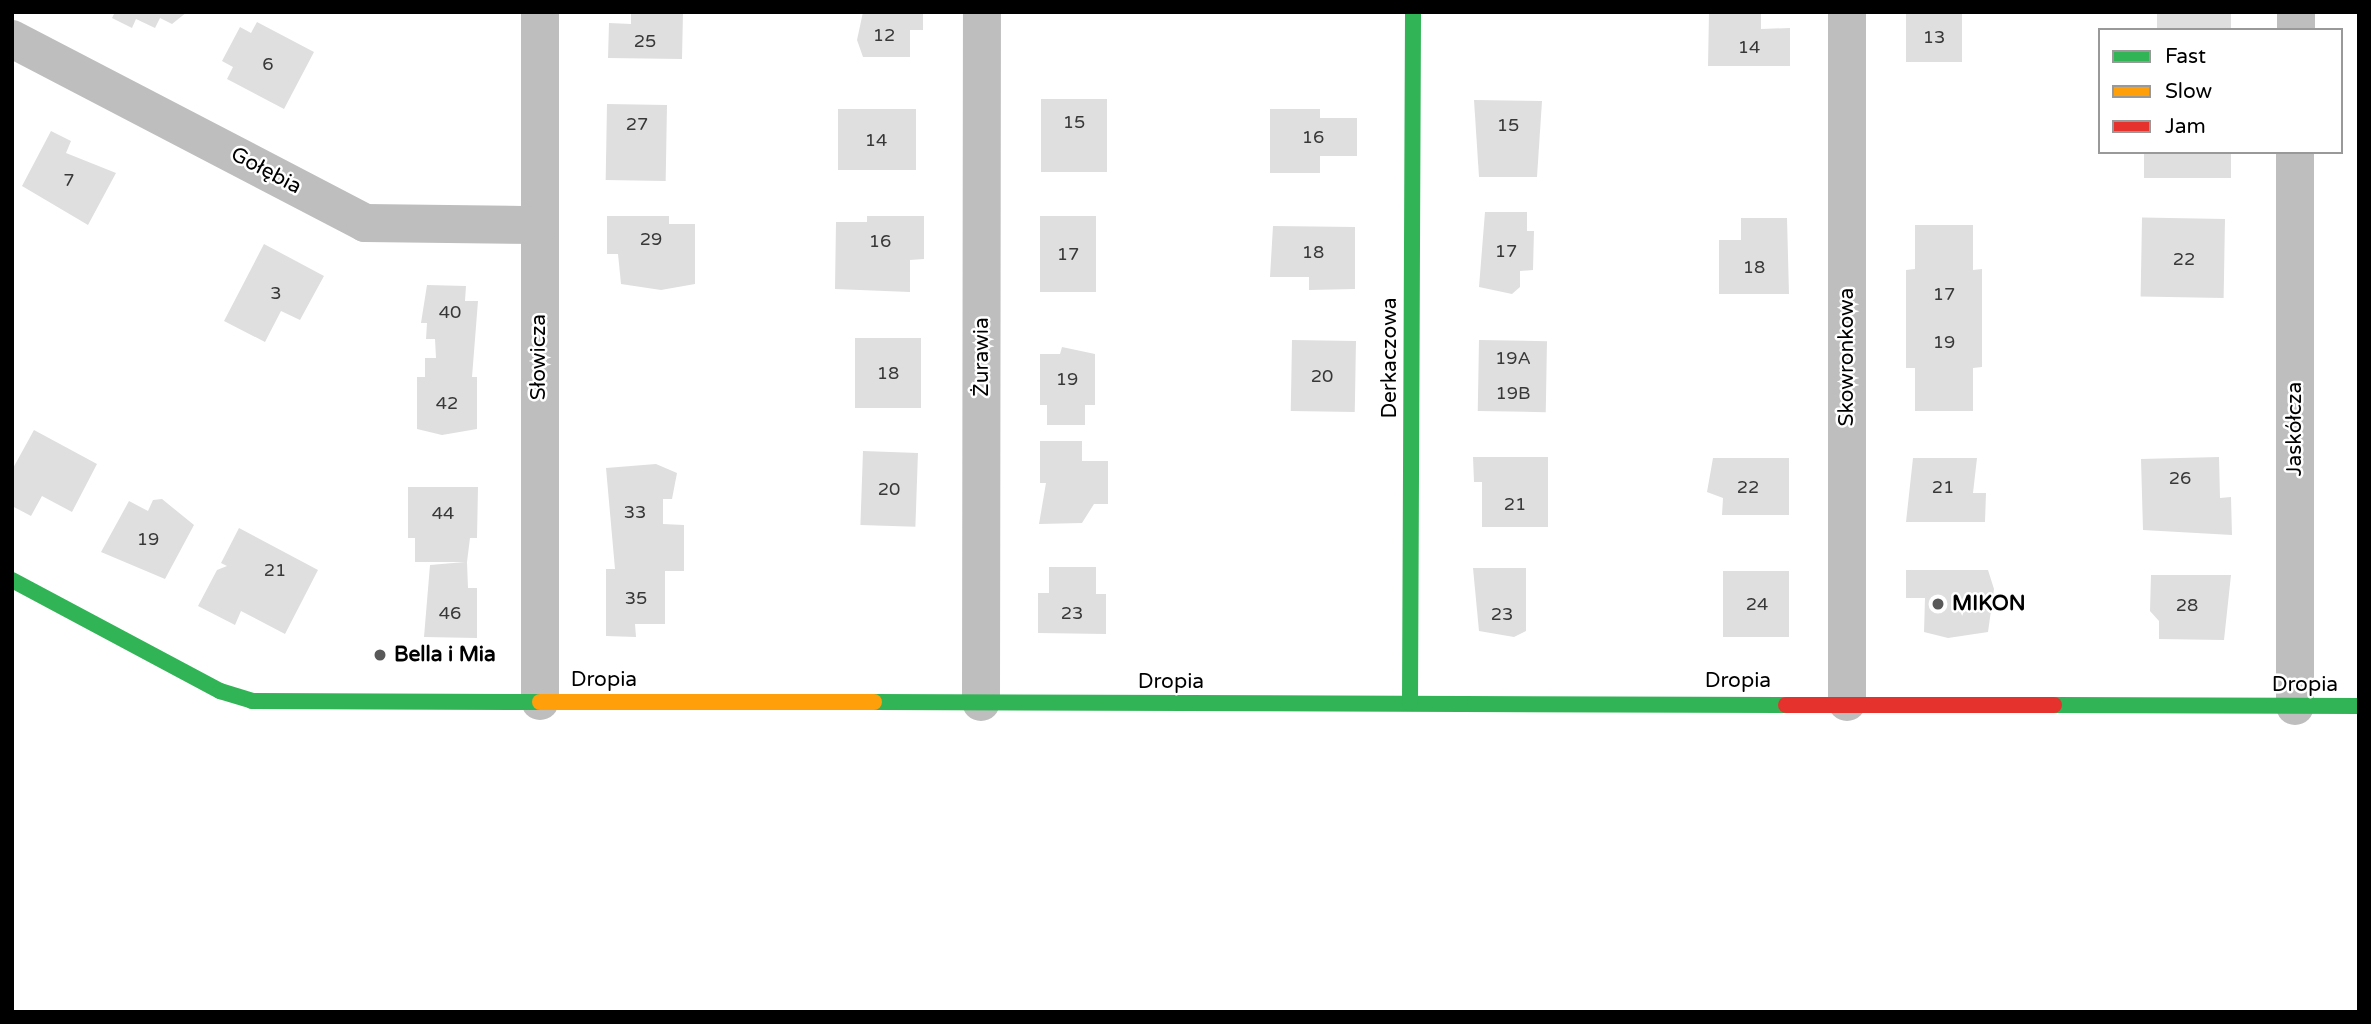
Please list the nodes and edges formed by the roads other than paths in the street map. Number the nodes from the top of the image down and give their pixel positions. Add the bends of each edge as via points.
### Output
1 (540, 12) edge
2 (982, 12) edge
3 (1413, 12) edge
4 (1847, 12) edge
5 (12, 39) edge
6 (2295, 154) edge
7 (539, 225) junction
8 (12, 580) edge
9 (540, 701) junction
10 (981, 702) junction
11 (1847, 702) junction
12 (1410, 703) junction
13 (2295, 706) junction
14 (2359, 706) edge

1 - 7 street, Słowicza
2 - 10 street, Żurawia
3 - 12 street, Derkaczowa
4 - 11 street, Skowronkowa
5 - 7 street, Gołębia via 365,223
6 - 13 street, Jaskółcza
7 - 9 street, Słowicza
8 - 9 street, Dropia via 220,691 252,701
9 - 10 street, Dropia
10 - 12 street, Dropia
11 - 12 street, Dropia
11 - 13 street, Dropia
13 - 14 street, Dropia

